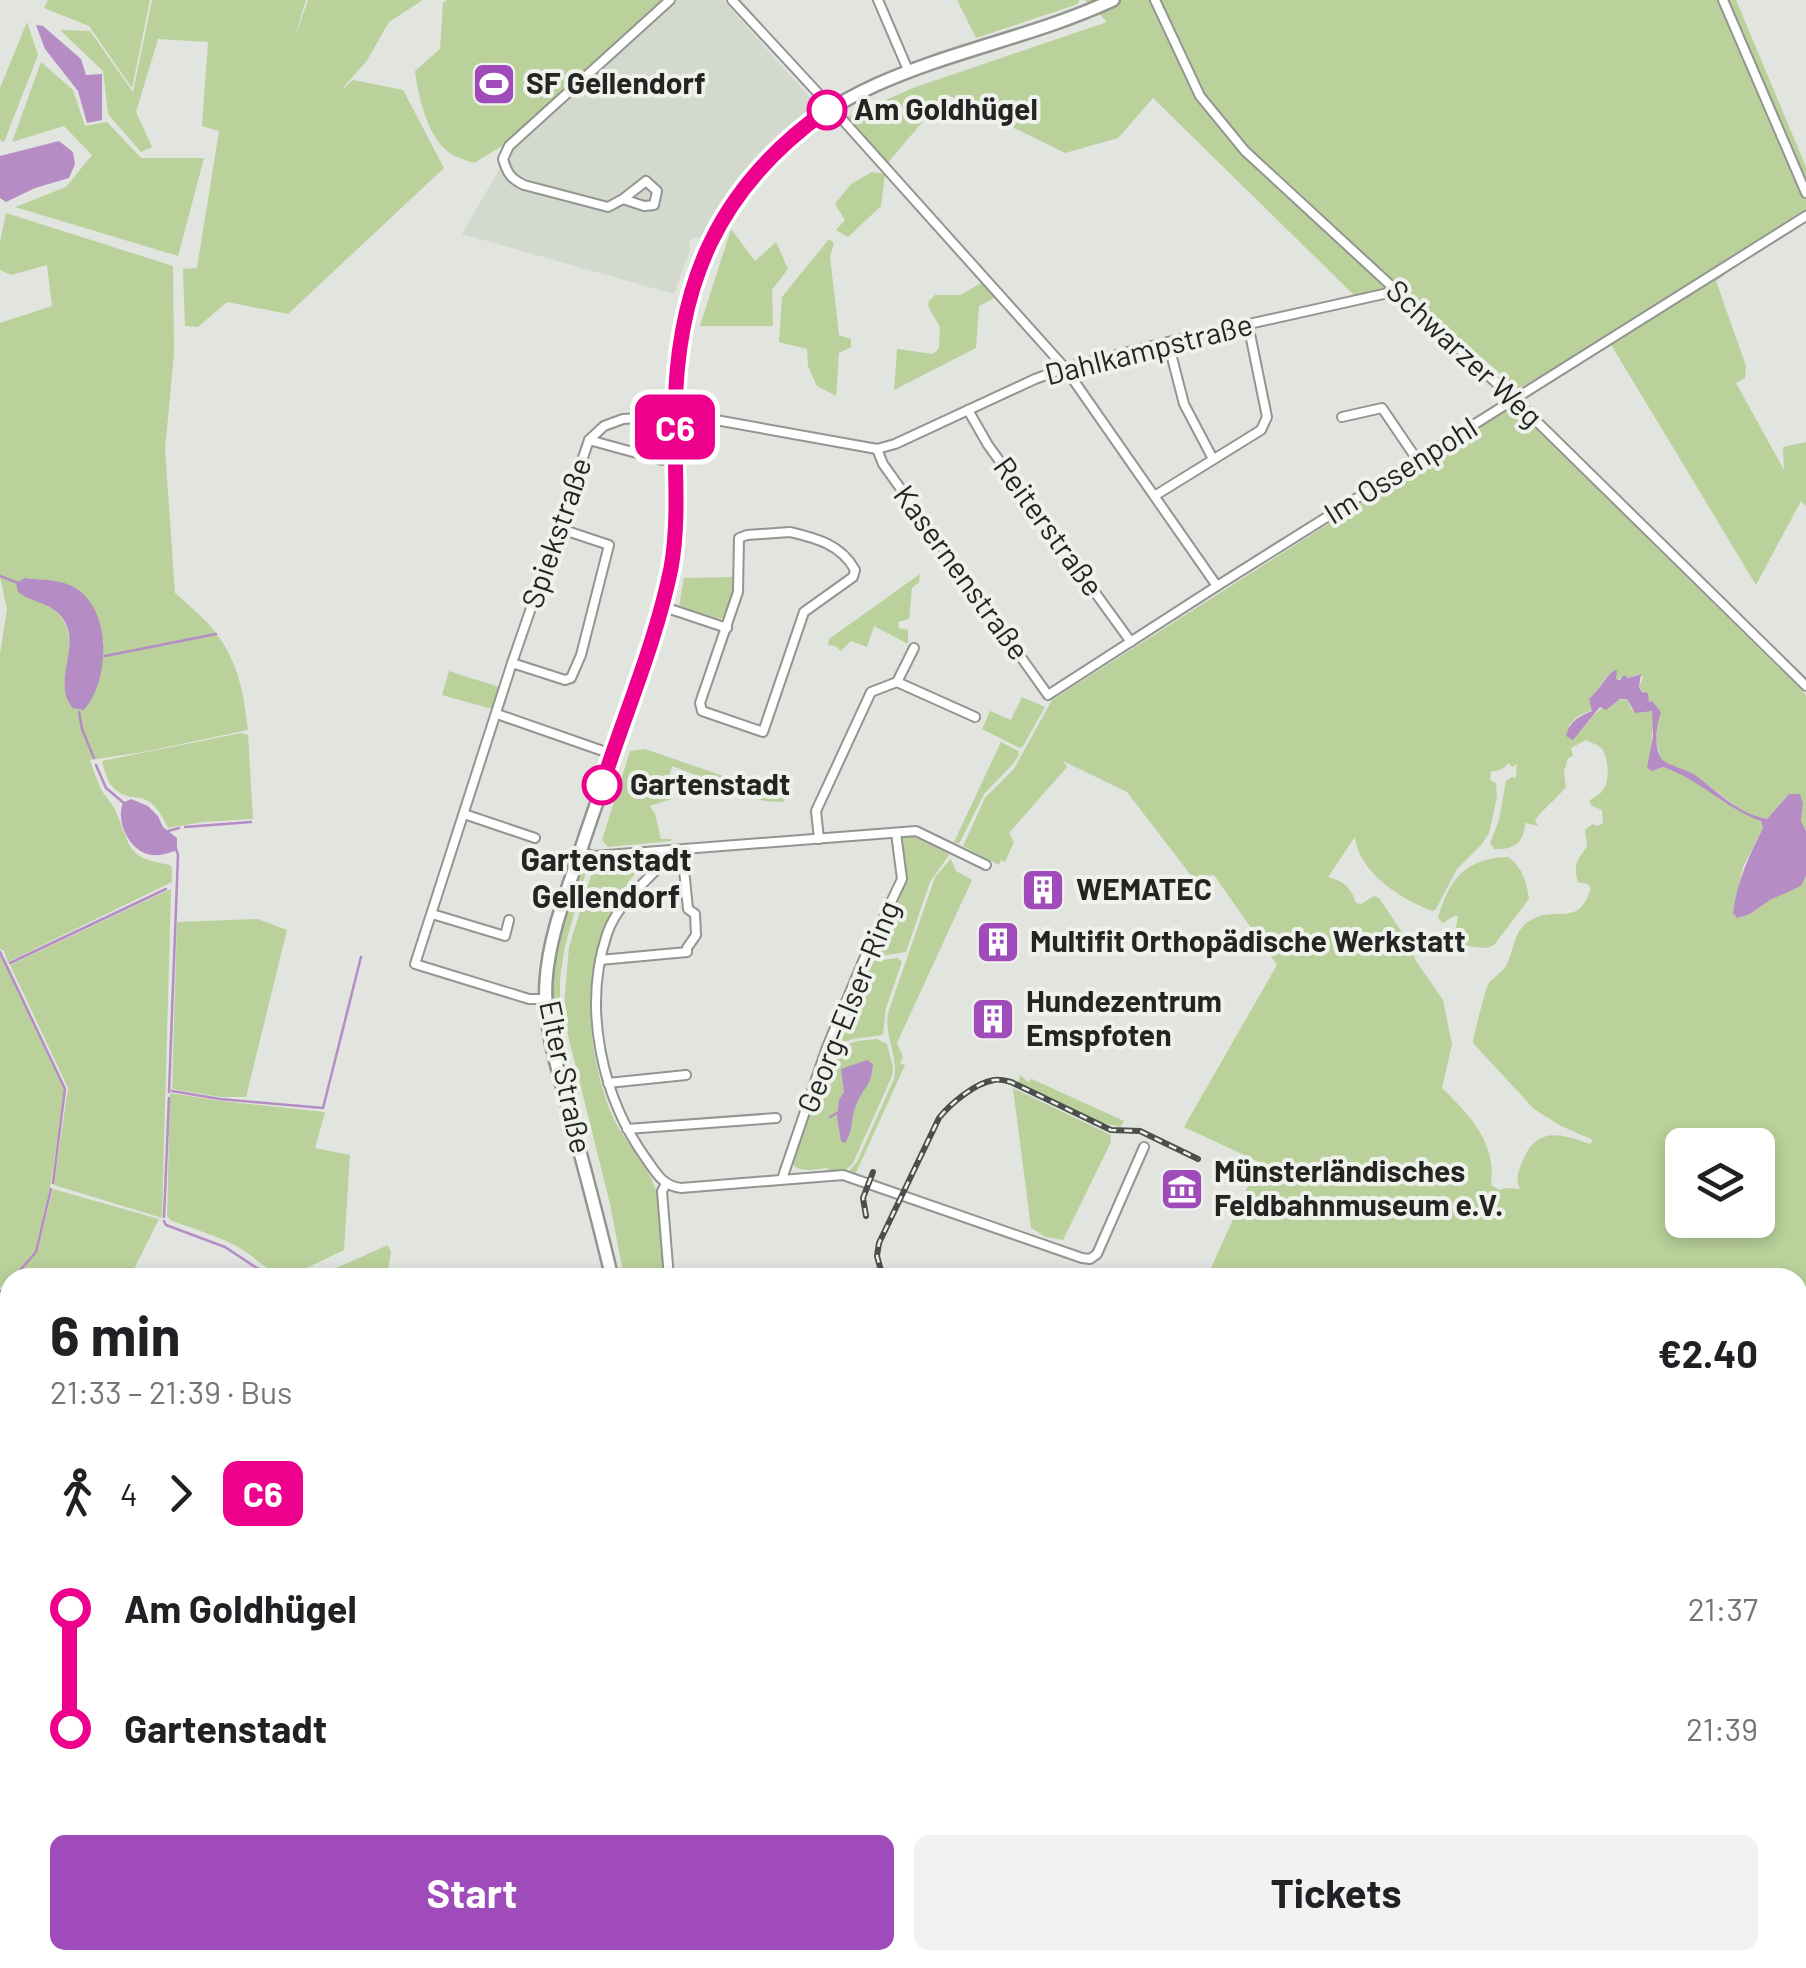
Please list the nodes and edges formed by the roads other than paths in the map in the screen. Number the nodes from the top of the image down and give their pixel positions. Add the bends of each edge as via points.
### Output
1 (670, 0) edge
2 (732, 0) edge
3 (878, 0) edge
4 (1113, 0) edge
5 (1155, 0) edge
6 (1723, 0) edge
7 (908, 70) junction
8 (831, 108) junction
9 (1806, 192) edge
10 (623, 199) dead end
11 (1806, 216) edge
12 (1397, 291) junction
13 (1248, 324) junction
14 (1168, 342) junction
15 (1065, 368) junction
16 (1516, 400) junction
17 (968, 410) junction
18 (675, 415) junction
19 (1342, 417) dead end
20 (589, 440) junction
21 (877, 449) junction
22 (1213, 459) junction
23 (662, 460) dead end
24 (1418, 461) junction
25 (1156, 495) junction
26 (558, 528) junction
27 (1216, 586) junction
28 (661, 606) junction
29 (727, 628) junction
30 (1131, 642) junction
31 (914, 648) dead end
32 (512, 663) junction
33 (897, 682) junction
34 (1806, 686) edge
35 (1048, 695) joint
36 (497, 714) junction
37 (975, 717) dead end
38 (602, 751) dead end
39 (464, 814) junction
40 (896, 833) junction
41 (535, 838) dead end
42 (820, 839) junction
43 (682, 850) junction
44 (580, 852) junction
45 (657, 852) junction
46 (986, 865) dead end
47 (432, 914) junction
48 (509, 920) dead end
49 (505, 936) junction
50 (502, 950) dead end
51 (600, 960) junction
52 (546, 999) junction
53 (686, 1075) dead end
54 (608, 1082) junction
55 (776, 1118) dead end
56 (627, 1129) junction
57 (1144, 1148) dead end
58 (782, 1179) junction
59 (666, 1184) junction
60 (609, 1268) edge
61 (668, 1268) edge

1 - 10 street via 503,159 512,179 524,185 608,207
2 - 8 street
3 - 7 street
4 - 7 main road, Elter Straße
5 - 12 street, Schwarzer Weg via 1200,96 1245,151
6 - 9 street
7 - 8 main road, Elter Straße
8 - 15 street
8 - 18 main road, Elter Straße via 766,162 716,232 685,312
11 - 16 street, Im Ossenpohl
12 - 13 street, Dahlkampstraße
12 - 16 street, Schwarzer Weg
13 - 14 street, Dahlkampstraße
13 - 22 street via 1267,417 1261,430
14 - 15 street, Dahlkampstraße
14 - 22 street via 1184,404
15 - 17 street, Dahlkampstraße
15 - 25 street
16 - 24 street, Im Ossenpohl
16 - 34 street, Schwarzer Weg
17 - 21 street, Dahlkampstraße
17 - 30 street, Reiterstraße
18 - 20 street, Spiekstraße via 622,419
18 - 21 street
18 - 28 main road, Elter Straße via 675,532
19 - 24 street via 1382,408
20 - 23 street
20 - 26 street, Spiekstraße
21 - 35 street, Kasernenstraße
22 - 25 street
24 - 27 street, Im Ossenpohl
25 - 27 street
26 - 32 street, Spiekstraße
26 - 32 street via 610,545 581,655 565,680
27 - 30 street, Im Ossenpohl
28 - 29 street
28 - 44 main road, Elter Straße
29 - 29 street via 702,710 763,732 804,612 855,570 824,540 790,532 738,538 738,592
30 - 35 street, Im Ossenpohl
31 - 33 street
32 - 36 street, Spiekstraße
33 - 37 street
33 - 42 street via 871,692 816,811
36 - 38 street
36 - 39 street, Spiekstraße
39 - 41 street
39 - 47 street, Spiekstraße
40 - 42 street
40 - 46 street via 916,831
40 - 58 street, Georg-Elser-Ring via 902,879 823,1056
42 - 43 street
43 - 45 street
43 - 51 street via 688,909 695,914 696,935 687,952
44 - 45 street
44 - 52 main road, Elter Straße via 550,956
45 - 51 street via 658,868 618,912
47 - 49 street
47 - 52 street, Spiekstraße via 415,964
48 - 49 street
49 - 50 street
51 - 54 street via 598,1018
52 - 60 main road, Elter Straße via 552,1048
53 - 54 street
54 - 56 street
55 - 56 street, Georg-Elser-Ring
56 - 59 street
57 - 58 street via 1090,1259 842,1176
58 - 59 street
59 - 61 street

